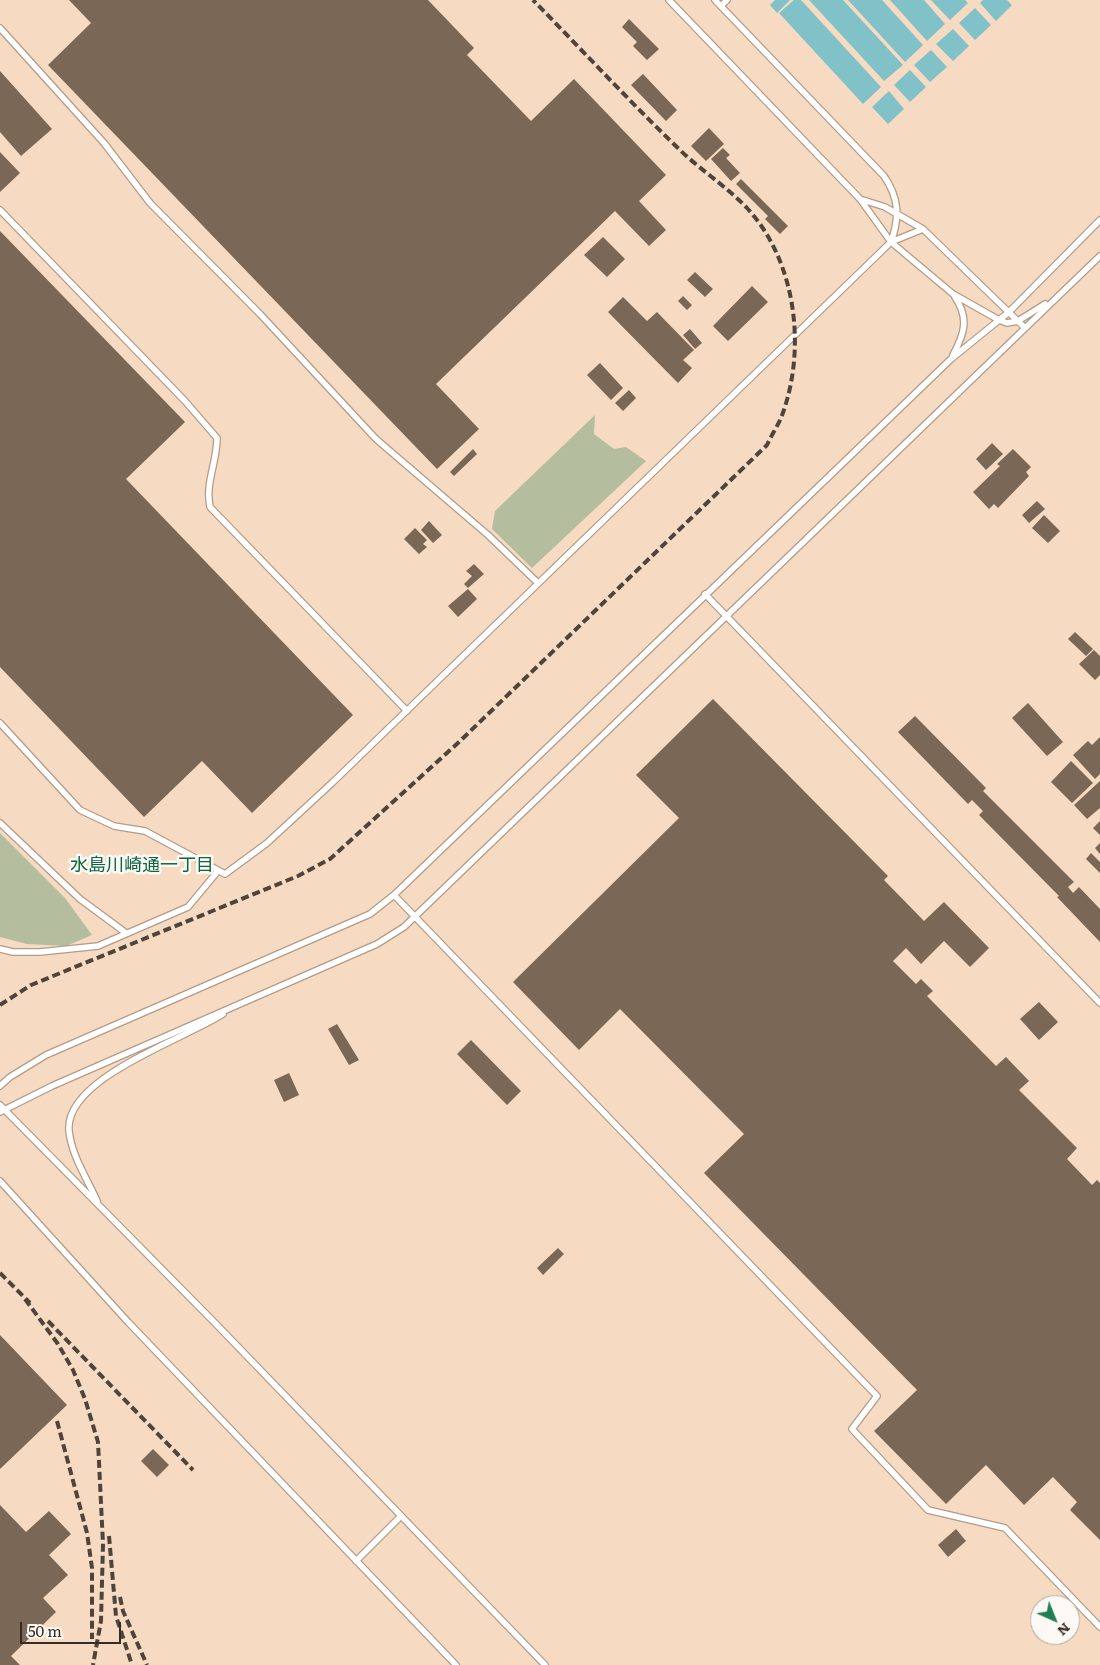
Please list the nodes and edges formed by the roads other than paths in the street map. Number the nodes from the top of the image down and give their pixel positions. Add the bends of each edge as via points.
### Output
1 (669, 0) edge
2 (715, 0) edge
3 (727, 0) edge
4 (721, 6) junction
5 (0, 28) edge
6 (860, 199) junction
7 (0, 210) edge
8 (897, 214) junction
9 (1100, 220) edge
10 (923, 229) junction
11 (890, 242) junction
12 (1100, 256) edge
13 (954, 294) junction
14 (1060, 295) junction
15 (1009, 312) junction
16 (998, 320) junction
17 (1018, 321) junction
18 (1025, 328) junction
19 (951, 359) junction
20 (538, 583) junction
21 (706, 594) junction
22 (726, 616) junction
23 (407, 710) junction
24 (0, 723) edge
25 (0, 823) edge
26 (218, 871) junction
27 (394, 895) junction
28 (415, 917) junction
29 (126, 933) junction
30 (0, 949) edge
31 (1100, 1004) edge
32 (237, 1005) junction
33 (0, 1086) edge
34 (2, 1109) edge
35 (0, 1181) edge
36 (99, 1205) junction
37 (401, 1516) junction
38 (356, 1561) junction
39 (1100, 1627) edge
40 (456, 1665) edge
41 (545, 1665) edge

1 - 6 lane
2 - 4 lane
3 - 4 lane
4 - 8 lane via 884,176 893,190
5 - 20 lane via 104,143 150,203 260,314 376,439 488,535
6 - 8 lane
6 - 11 lane
7 - 23 lane via 217,438 207,492 210,507
8 - 10 lane
8 - 11 lane
9 - 15 lane
10 - 11 lane
10 - 15 lane
11 - 13 lane
11 - 20 lane
12 - 14 lane
13 - 16 lane
13 - 19 lane via 966,319 961,341
14 - 17 lane
14 - 18 lane
15 - 16 lane
15 - 17 lane
16 - 17 lane via 1007,323
16 - 19 lane
17 - 18 lane
18 - 22 lane
19 - 21 lane
20 - 23 lane
21 - 22 lane
21 - 27 lane
22 - 28 lane
22 - 31 lane
23 - 26 lane via 267,843 225,874
24 - 26 lane via 80,810 114,826 145,831
25 - 29 lane via 80,899
26 - 29 lane via 188,907
27 - 28 lane
27 - 33 lane via 370,914 46,1055
28 - 32 lane via 377,944
28 - 39 lane via 877,1396 852,1429 928,1510 1004,1528
29 - 30 lane via 88,948 13,952
32 - 34 lane
32 - 36 lane via 203,1028 114,1071 87,1090 74,1106 69,1129 75,1157
34 - 36 lane
35 - 38 lane via 128,1322
36 - 37 lane
37 - 38 lane
37 - 41 lane
38 - 40 lane

